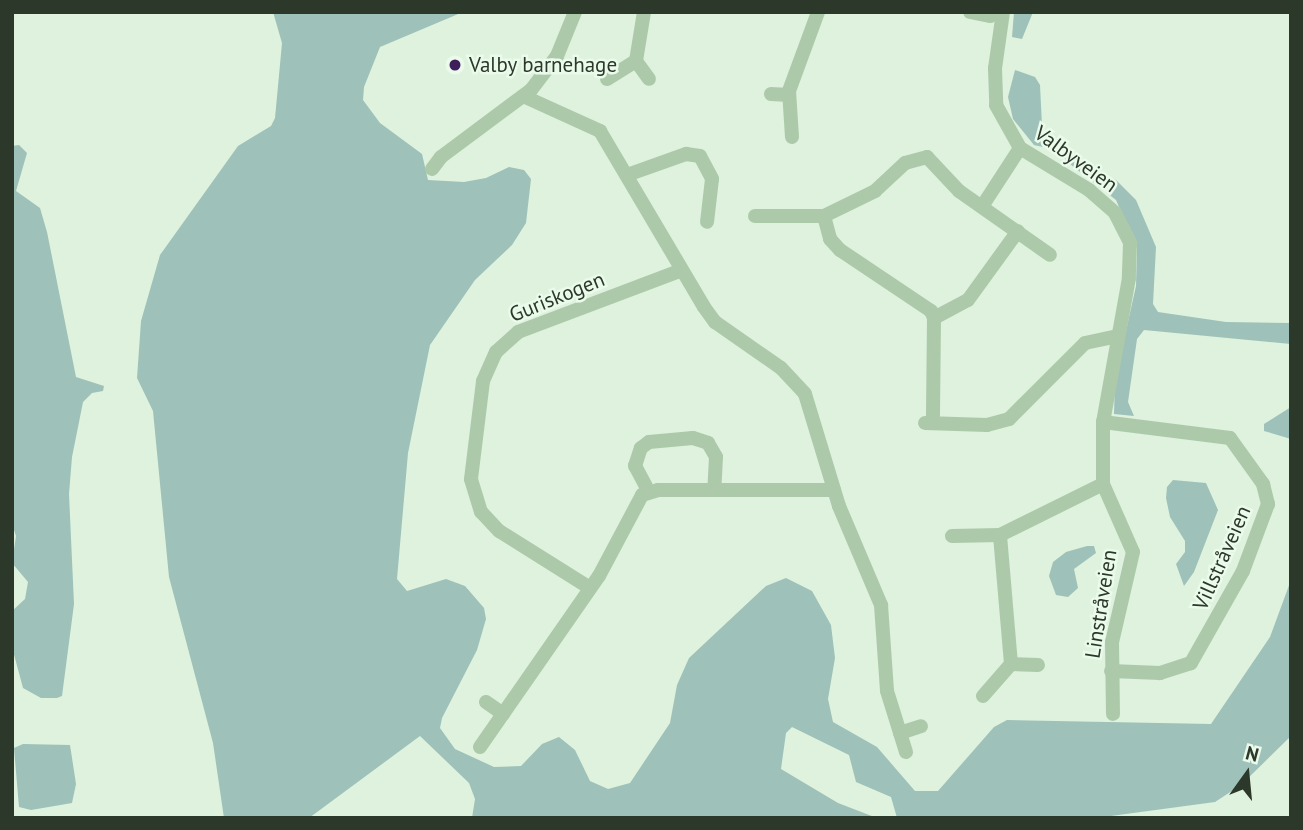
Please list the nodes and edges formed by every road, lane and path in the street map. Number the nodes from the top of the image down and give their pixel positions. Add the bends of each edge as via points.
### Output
1 (575, 12) edge
2 (644, 12) edge
3 (818, 12) edge
4 (970, 12) edge
5 (997, 14) edge
6 (636, 61) junction
7 (607, 79) dead end
8 (649, 79) dead end
9 (771, 94) dead end
10 (789, 95) junction
11 (523, 96) junction
12 (792, 137) dead end
13 (1020, 148) junction
14 (432, 169) dead end
15 (628, 175) junction
16 (983, 205) junction
17 (755, 216) dead end
18 (824, 216) junction
19 (706, 222) dead end
20 (1018, 231) junction
21 (1050, 255) dead end
22 (682, 270) junction
23 (934, 318) junction
24 (1117, 336) junction
25 (1102, 422) junction
26 (1103, 484) junction
27 (714, 490) junction
28 (834, 490) junction
29 (649, 492) junction
30 (1000, 535) junction
31 (951, 536) dead end
32 (590, 588) junction
33 (1011, 664) junction
34 (1038, 665) dead end
35 (1111, 671) junction
36 (983, 696) dead end
37 (486, 702) dead end
38 (503, 714) junction
39 (1113, 714) dead end
40 (921, 726) dead end
41 (900, 733) junction
42 (480, 747) dead end
43 (906, 752) dead end

1 - 11 street via 557,56
2 - 6 street
3 - 10 street
4 - 5 street
5 - 13 street, Valbyveien via 996,105
6 - 7 street
6 - 8 street
9 - 10 street
10 - 12 street
11 - 14 street via 441,157
11 - 15 street via 600,131
13 - 16 street
13 - 24 street, Valbyveien via 1089,190 1115,213 1130,243 1129,278
15 - 19 street via 686,154 700,156 712,179
15 - 22 street
16 - 18 street via 959,191 927,157 915,157 875,191
16 - 20 street
17 - 18 street
18 - 23 street via 830,239 840,250
20 - 21 street
20 - 23 street via 968,300
22 - 28 street via 715,322 781,368 805,394
22 - 32 street, Guriskogen via 518,332 496,352 483,381 471,479 481,512 499,531
23 - 24 street via 928,423 987,425 1009,419 1085,343
24 - 25 street, Valbyveien
25 - 26 street, Linstråveien
25 - 35 street, Villstråveien via 1230,438 1262,484 1268,504 1243,571 1191,663 1160,673
26 - 30 street
26 - 35 street, Linstråveien via 1133,552 1114,628
27 - 28 street
27 - 29 street
27 - 29 street via 716,457 708,443 693,438 649,442 641,448 635,466
28 - 41 street via 883,613 887,691
29 - 32 street via 633,507
30 - 31 street
30 - 33 street
32 - 38 street
33 - 34 street
33 - 36 street
35 - 39 street, Linstråveien
37 - 38 street
38 - 42 street
40 - 41 street
41 - 43 street

